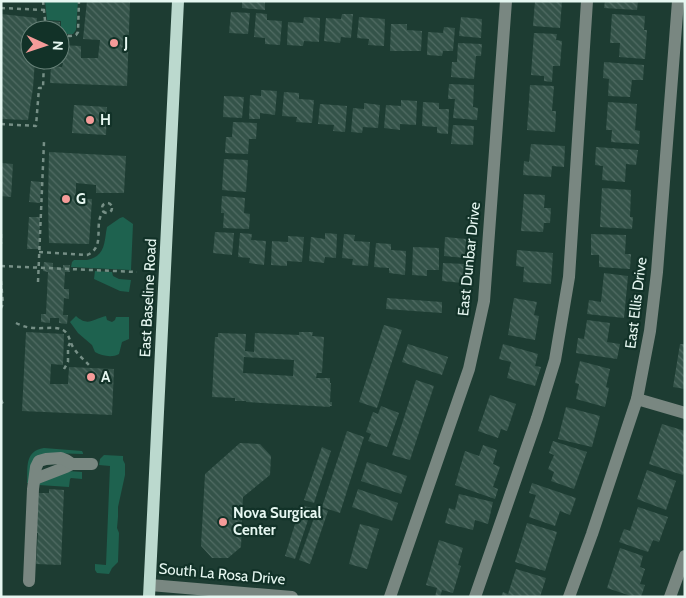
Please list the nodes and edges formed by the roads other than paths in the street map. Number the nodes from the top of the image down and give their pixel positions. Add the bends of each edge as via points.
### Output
1 (178, 1) edge
2 (506, 1) edge
3 (588, 1) edge
4 (678, 1) edge
5 (637, 399) junction
6 (685, 412) edge
7 (92, 464) dead end
8 (685, 556) edge
9 (28, 581) dead end
10 (150, 591) edge
11 (292, 597) edge
12 (390, 597) edge
13 (475, 597) edge
14 (569, 597) edge
15 (670, 597) edge

1 - 10 main road, East Baseline Road
2 - 12 street, East Dunbar Drive via 484,300 469,369
3 - 13 street via 569,277 555,360
4 - 5 street, East Ellis Drive via 657,272
5 - 6 street
5 - 14 street, East Ellis Drive
7 - 9 street via 72,464 61,458 46,459 36,467
8 - 15 street
10 - 11 street, South La Rosa Drive

